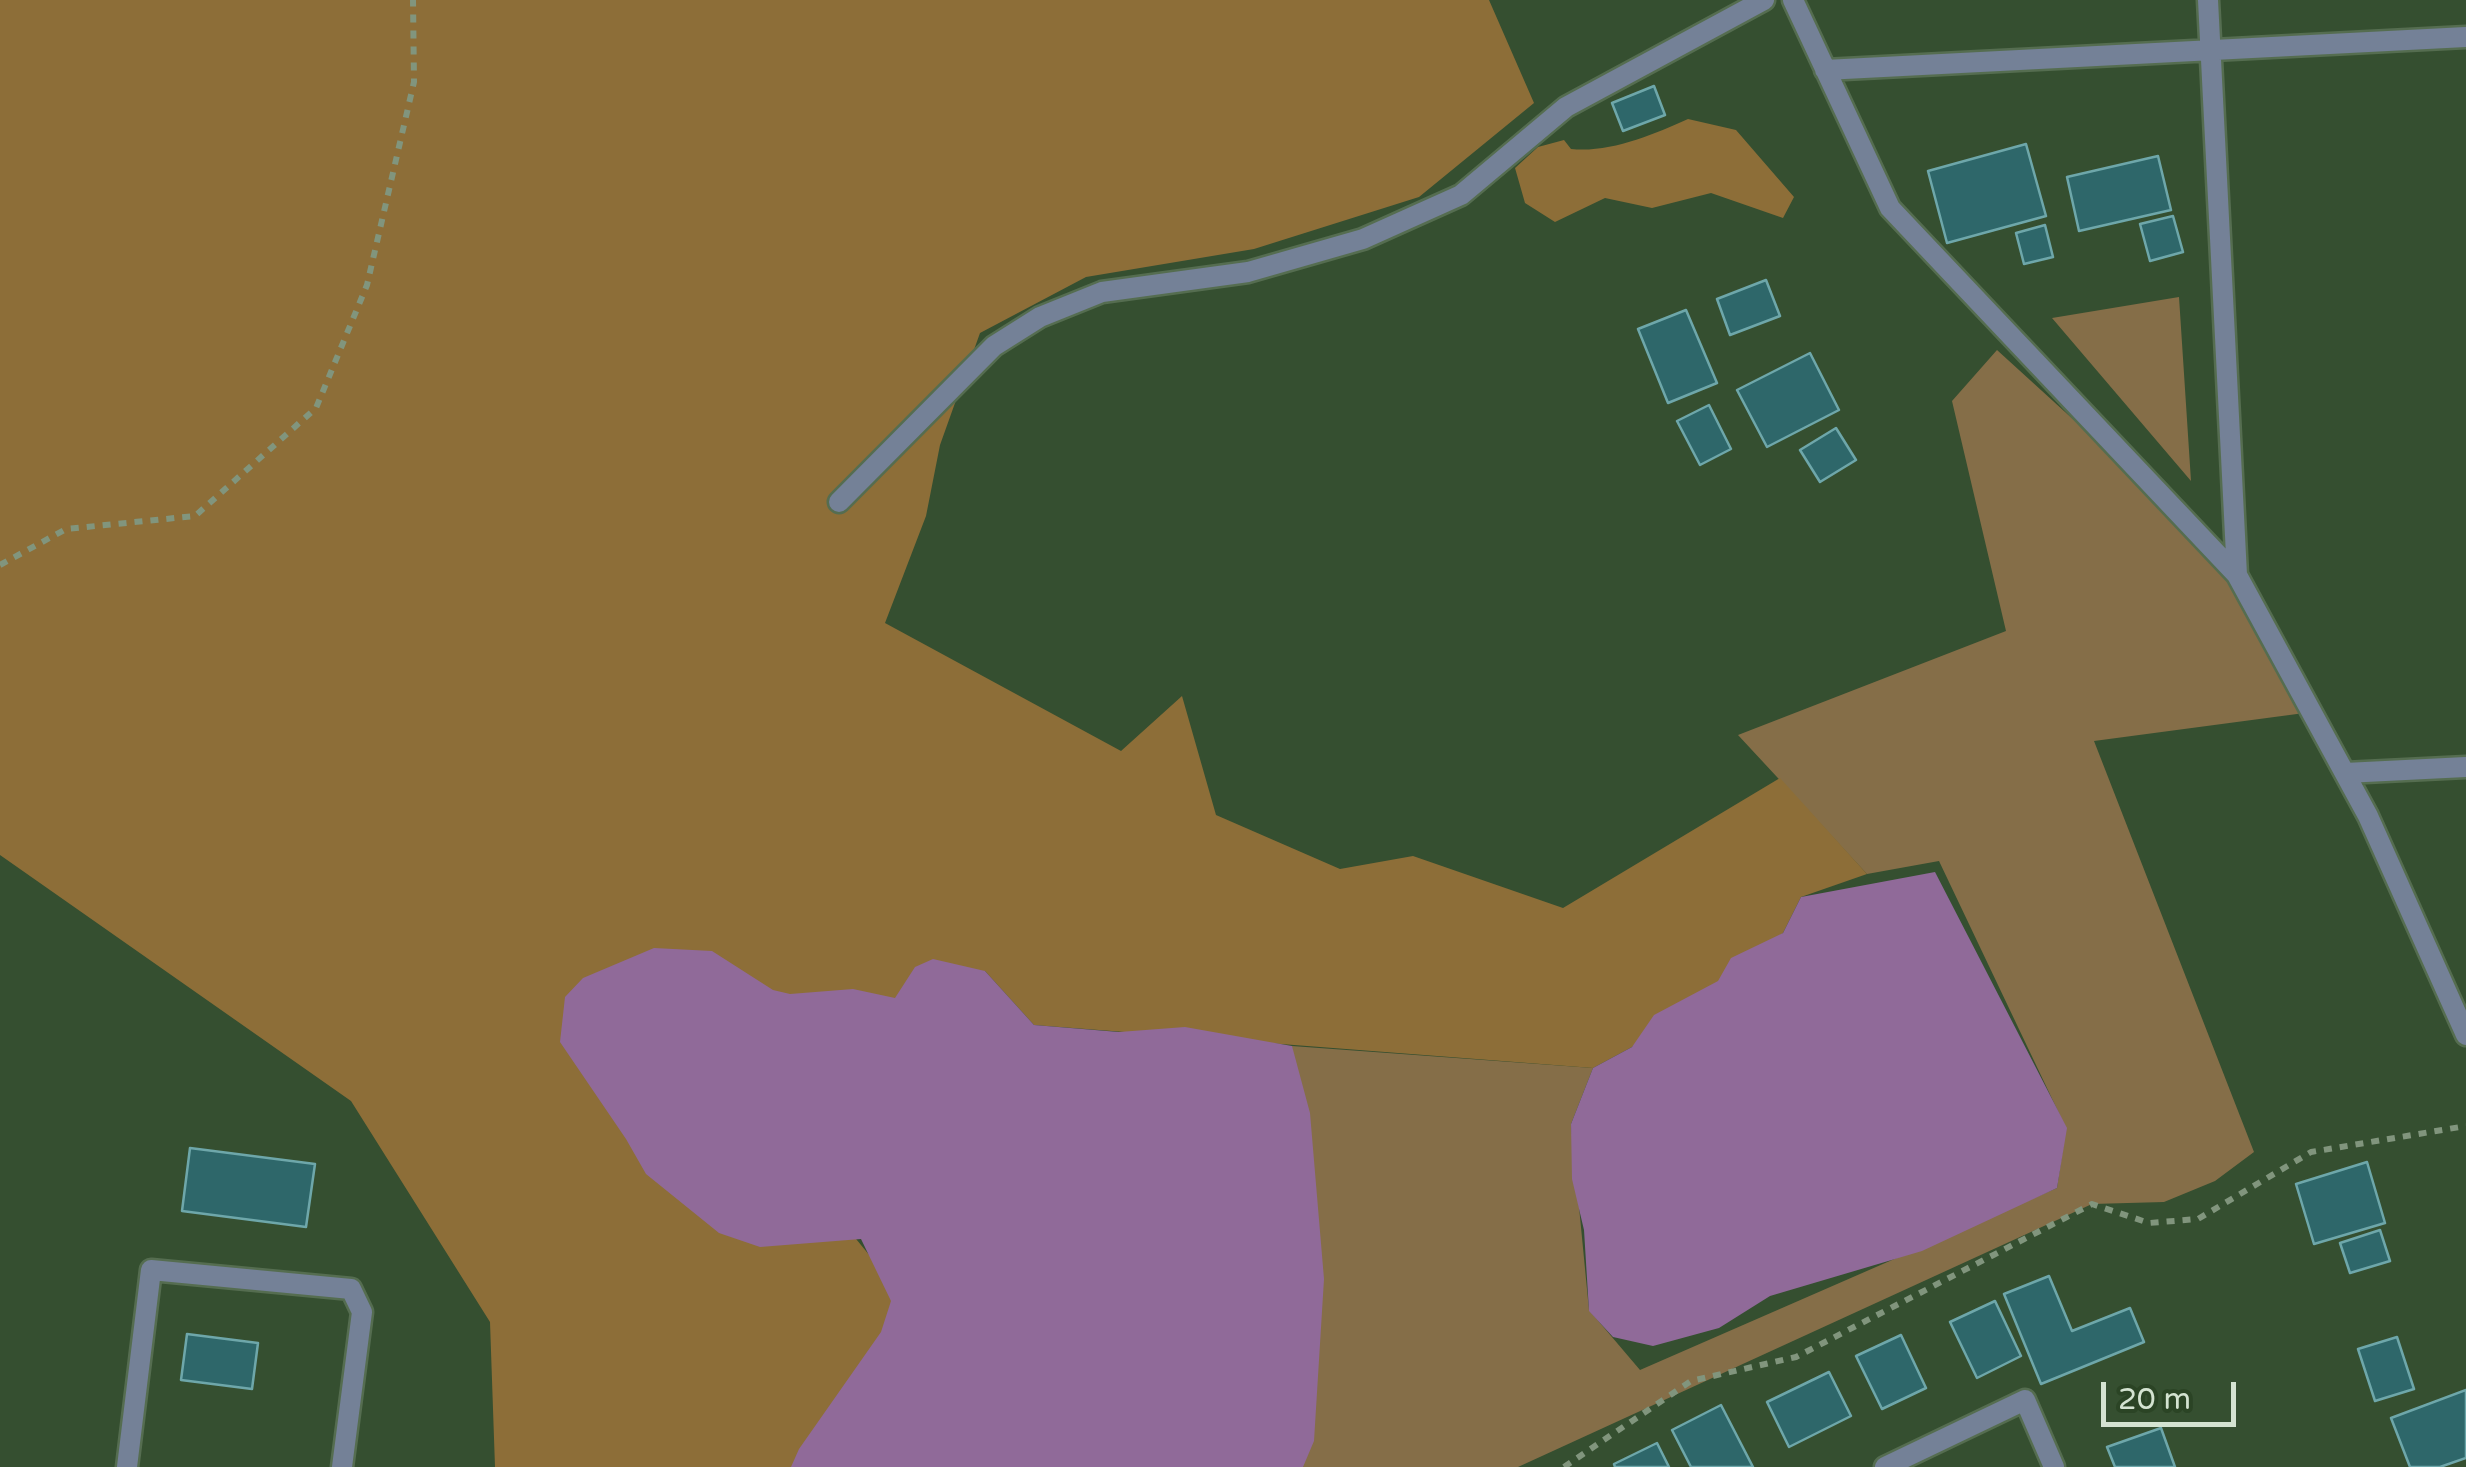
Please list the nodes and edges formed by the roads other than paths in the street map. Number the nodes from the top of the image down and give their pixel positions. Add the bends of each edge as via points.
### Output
1 (1764, 0) edge
2 (1793, 0) edge
3 (2208, 0) edge
4 (2466, 37) edge
5 (2211, 51) junction
6 (1825, 70) junction
7 (838, 502) dead end
8 (2237, 575) junction
9 (2466, 767) edge
10 (2345, 773) junction
11 (2466, 1035) edge
12 (126, 1467) edge
13 (342, 1467) edge
14 (1885, 1467) edge
15 (2054, 1467) edge

1 - 7 street via 1566,106 1461,195 1363,240 1248,272 1102,292 1040,317 994,346
2 - 6 street
3 - 5 street
4 - 5 street
5 - 6 street
5 - 8 street
6 - 8 street via 1890,208
8 - 10 street
9 - 10 street
10 - 11 street
12 - 13 street via 151,1270 352,1288 362,1312
14 - 15 street via 2025,1400

